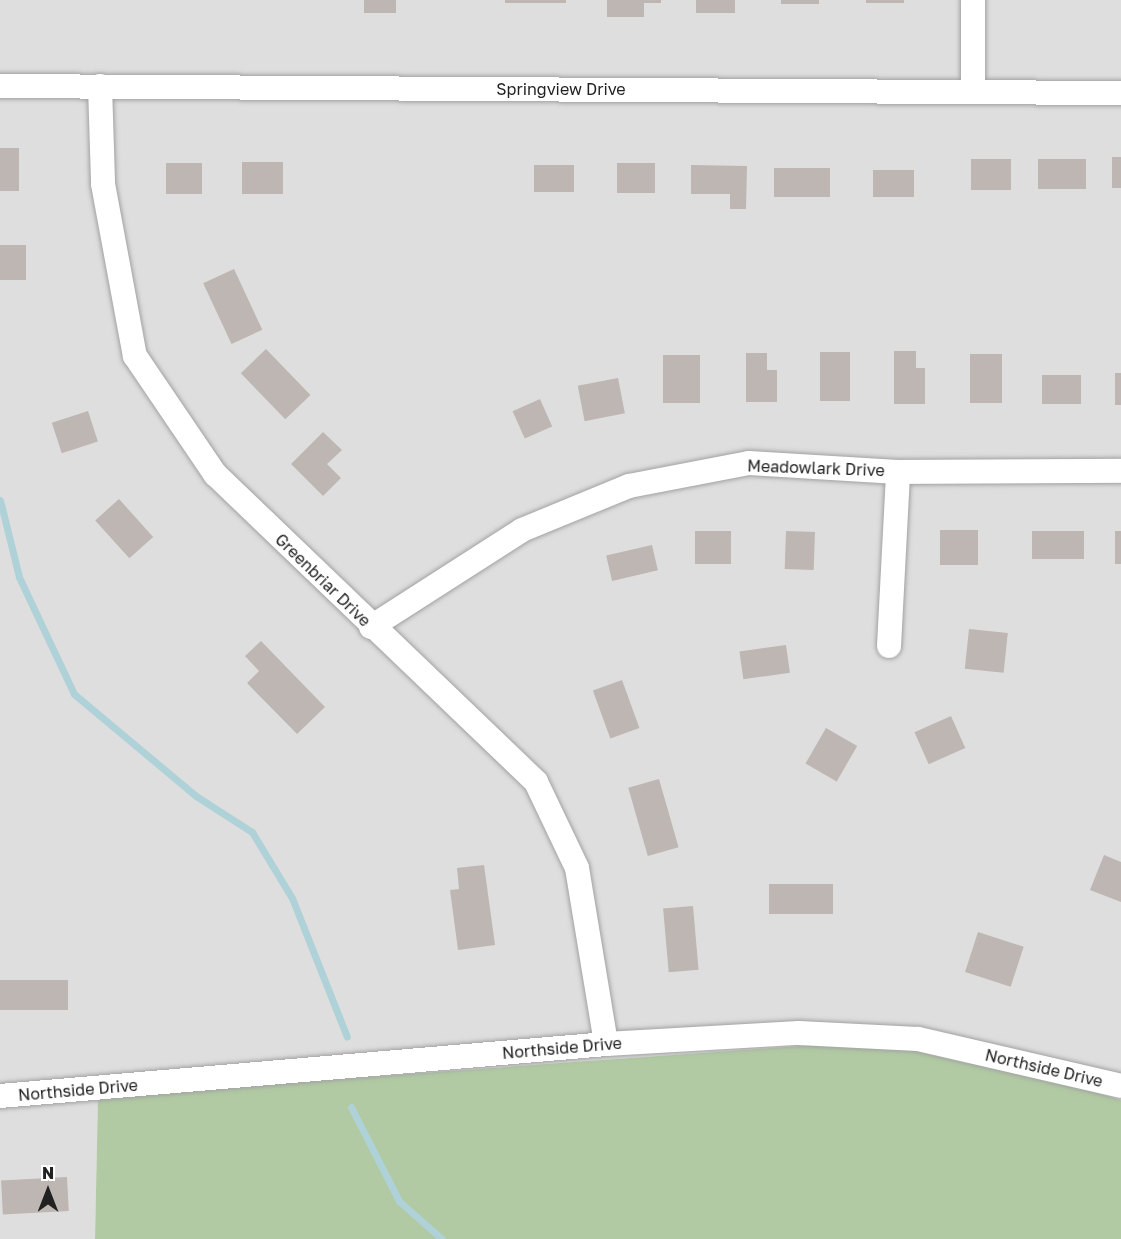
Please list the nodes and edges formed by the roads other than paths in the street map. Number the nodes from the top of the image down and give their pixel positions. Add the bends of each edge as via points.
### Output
1 (973, 0) edge
2 (0, 86) edge
3 (100, 86) junction
4 (973, 91) junction
5 (1121, 93) edge
6 (1121, 471) edge
7 (898, 472) junction
8 (371, 627) junction
9 (889, 646) dead end
10 (606, 1044) junction
11 (1121, 1086) edge
12 (0, 1096) edge

1 - 4 street
2 - 3 street, Springview Drive
3 - 4 street, Springview Drive
3 - 8 street, Greenbriar Drive via 103,184 135,356 215,474
4 - 5 street, Springview Drive
6 - 7 street, Meadowlark Drive
7 - 8 street, Meadowlark Drive via 749,463 629,486 522,530
7 - 9 street
8 - 10 street, Greenbriar Drive via 470,713 536,782 577,868
10 - 11 street, Northside Drive via 799,1033 918,1039
10 - 12 street, Northside Drive

